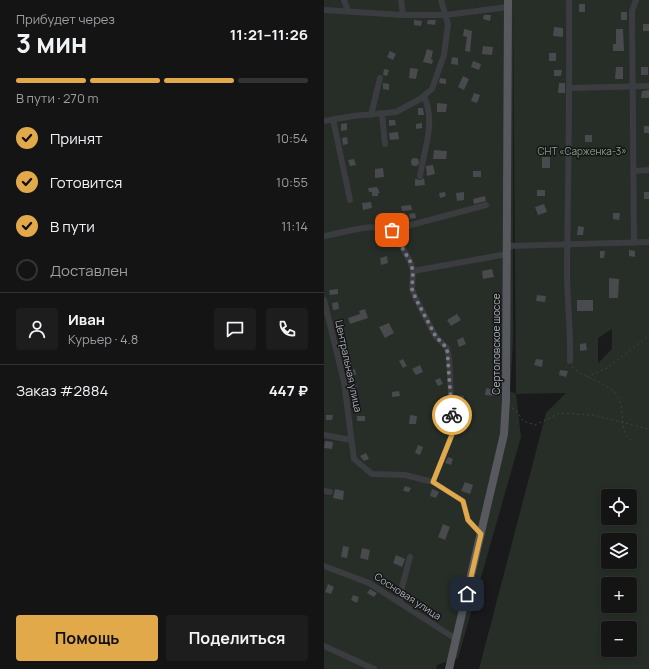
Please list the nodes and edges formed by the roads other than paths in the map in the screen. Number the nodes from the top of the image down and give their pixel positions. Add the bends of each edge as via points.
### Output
1 (344, 0) edge
2 (401, 0) edge
3 (441, 0) edge
4 (569, 0) edge
5 (636, 0) edge
6 (508, 4) edge
7 (324, 10) edge
8 (348, 12) junction
9 (403, 15) junction
10 (446, 15) junction
11 (380, 78) dead end
12 (649, 86) edge
13 (570, 88) junction
14 (632, 88) junction
15 (424, 96) junction
16 (382, 113) junction
17 (371, 114) junction
18 (333, 119) junction
19 (324, 121) edge
20 (385, 144) dead end
21 (649, 170) edge
22 (634, 171) junction
23 (420, 176) dead end
24 (350, 200) dead end
25 (486, 205) dead end
26 (392, 230) junction
27 (324, 236) edge
28 (649, 242) edge
29 (634, 243) junction
30 (568, 244) junction
31 (507, 246) junction
32 (507, 254) junction
33 (413, 271) junction
34 (324, 300) edge
35 (570, 361) road end
36 (324, 435) edge
37 (351, 440) junction
38 (433, 482) junction
39 (481, 534) junction
40 (410, 557) dead end
41 (324, 566) edge
42 (400, 604) junction
43 (456, 639) junction
44 (324, 646) edge
45 (374, 669) edge
46 (449, 669) edge

1 - 8 street
2 - 9 street
3 - 10 street
4 - 13 street
5 - 14 street via 632,11
6 - 10 street
6 - 31 main road, Сертоловское шоссе
7 - 8 street
8 - 9 street
9 - 10 street
10 - 15 street via 448,24 444,55 432,89
11 - 17 street
12 - 14 street
13 - 14 street
13 - 30 street
14 - 22 street
15 - 16 street via 396,112
15 - 23 street via 428,105 430,126
16 - 17 street
16 - 20 street
17 - 18 street
18 - 19 street
18 - 24 street
21 - 22 street
22 - 29 street
25 - 26 street
26 - 27 street via 376,227
26 - 33 street
28 - 29 street
29 - 30 street
30 - 31 street
30 - 35 street
31 - 32 main road, Сертоловское шоссе
32 - 33 street
32 - 39 main road, Сертоловское шоссе via 504,434
33 - 38 street via 412,289 436,337 447,348 449,358 453,432
34 - 37 street, Центральная улица via 344,382
36 - 37 street
37 - 38 street, Центральная улица via 354,459 372,474 405,475
38 - 39 street via 463,501 468,520
39 - 43 main road
40 - 42 street
41 - 42 street, Сосновая улица via 369,583
42 - 43 street, Сосновая улица
43 - 46 main road
44 - 45 street

